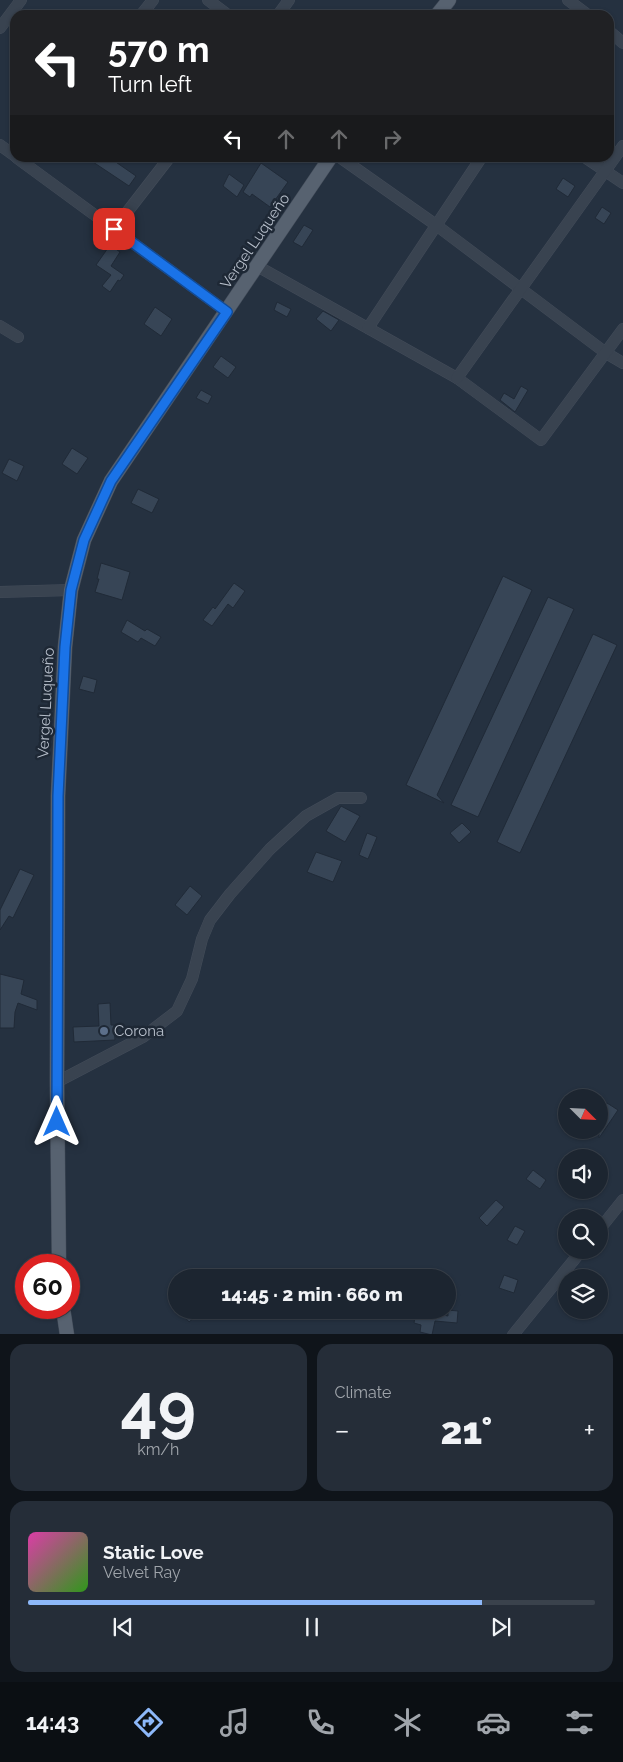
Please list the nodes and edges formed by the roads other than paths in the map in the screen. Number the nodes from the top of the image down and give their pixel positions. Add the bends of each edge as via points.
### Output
1 (208, 0) edge
2 (449, 0) edge
3 (568, 0) edge
4 (221, 10) edge
5 (441, 10) edge
6 (577, 10) edge
7 (10, 15) edge
8 (0, 28) edge
9 (623, 146) edge
10 (614, 158) edge
11 (33, 162) edge
12 (166, 162) edge
13 (327, 162) edge
14 (347, 162) edge
15 (478, 162) edge
16 (592, 162) edge
17 (611, 162) edge
18 (605, 171) junction
19 (623, 183) edge
20 (436, 225) junction
21 (114, 229) junction
22 (257, 266) junction
23 (521, 288) junction
24 (227, 312) junction
25 (0, 326) edge
26 (368, 328) junction
27 (623, 329) edge
28 (18, 337) dead end
29 (606, 353) junction
30 (623, 364) edge
31 (457, 378) junction
32 (71, 590) junction
33 (0, 592) edge
34 (361, 798) dead end
35 (57, 1082) junction
36 (623, 1200) edge
37 (608, 1219) edge
38 (59, 1254) edge
39 (574, 1259) edge
40 (65, 1319) edge
41 (67, 1334) edge
42 (512, 1334) edge

1 - 4 street
2 - 5 main road
3 - 6 street
7 - 8 street
9 - 10 street
11 - 21 street
12 - 21 street
13 - 22 main road, Vergel Luqueño
14 - 20 street
15 - 20 street
16 - 18 street
17 - 18 street
18 - 19 street
18 - 23 street
20 - 23 street
20 - 26 street
21 - 24 street
22 - 24 main road, Vergel Luqueño
22 - 26 street
23 - 29 street
23 - 31 street
24 - 32 main road, Vergel Luqueño via 111,481 84,540
25 - 28 street
26 - 31 street
27 - 29 street
29 - 30 street
29 - 31 street via 541,440
32 - 33 street
32 - 35 main road, Vergel Luqueño via 58,796
34 - 35 street via 338,798 306,816 270,849 230,894 210,920 192,980 177,1011 143,1037
35 - 38 main road, Vergel Luqueño
36 - 37 street
39 - 42 street
40 - 41 main road

